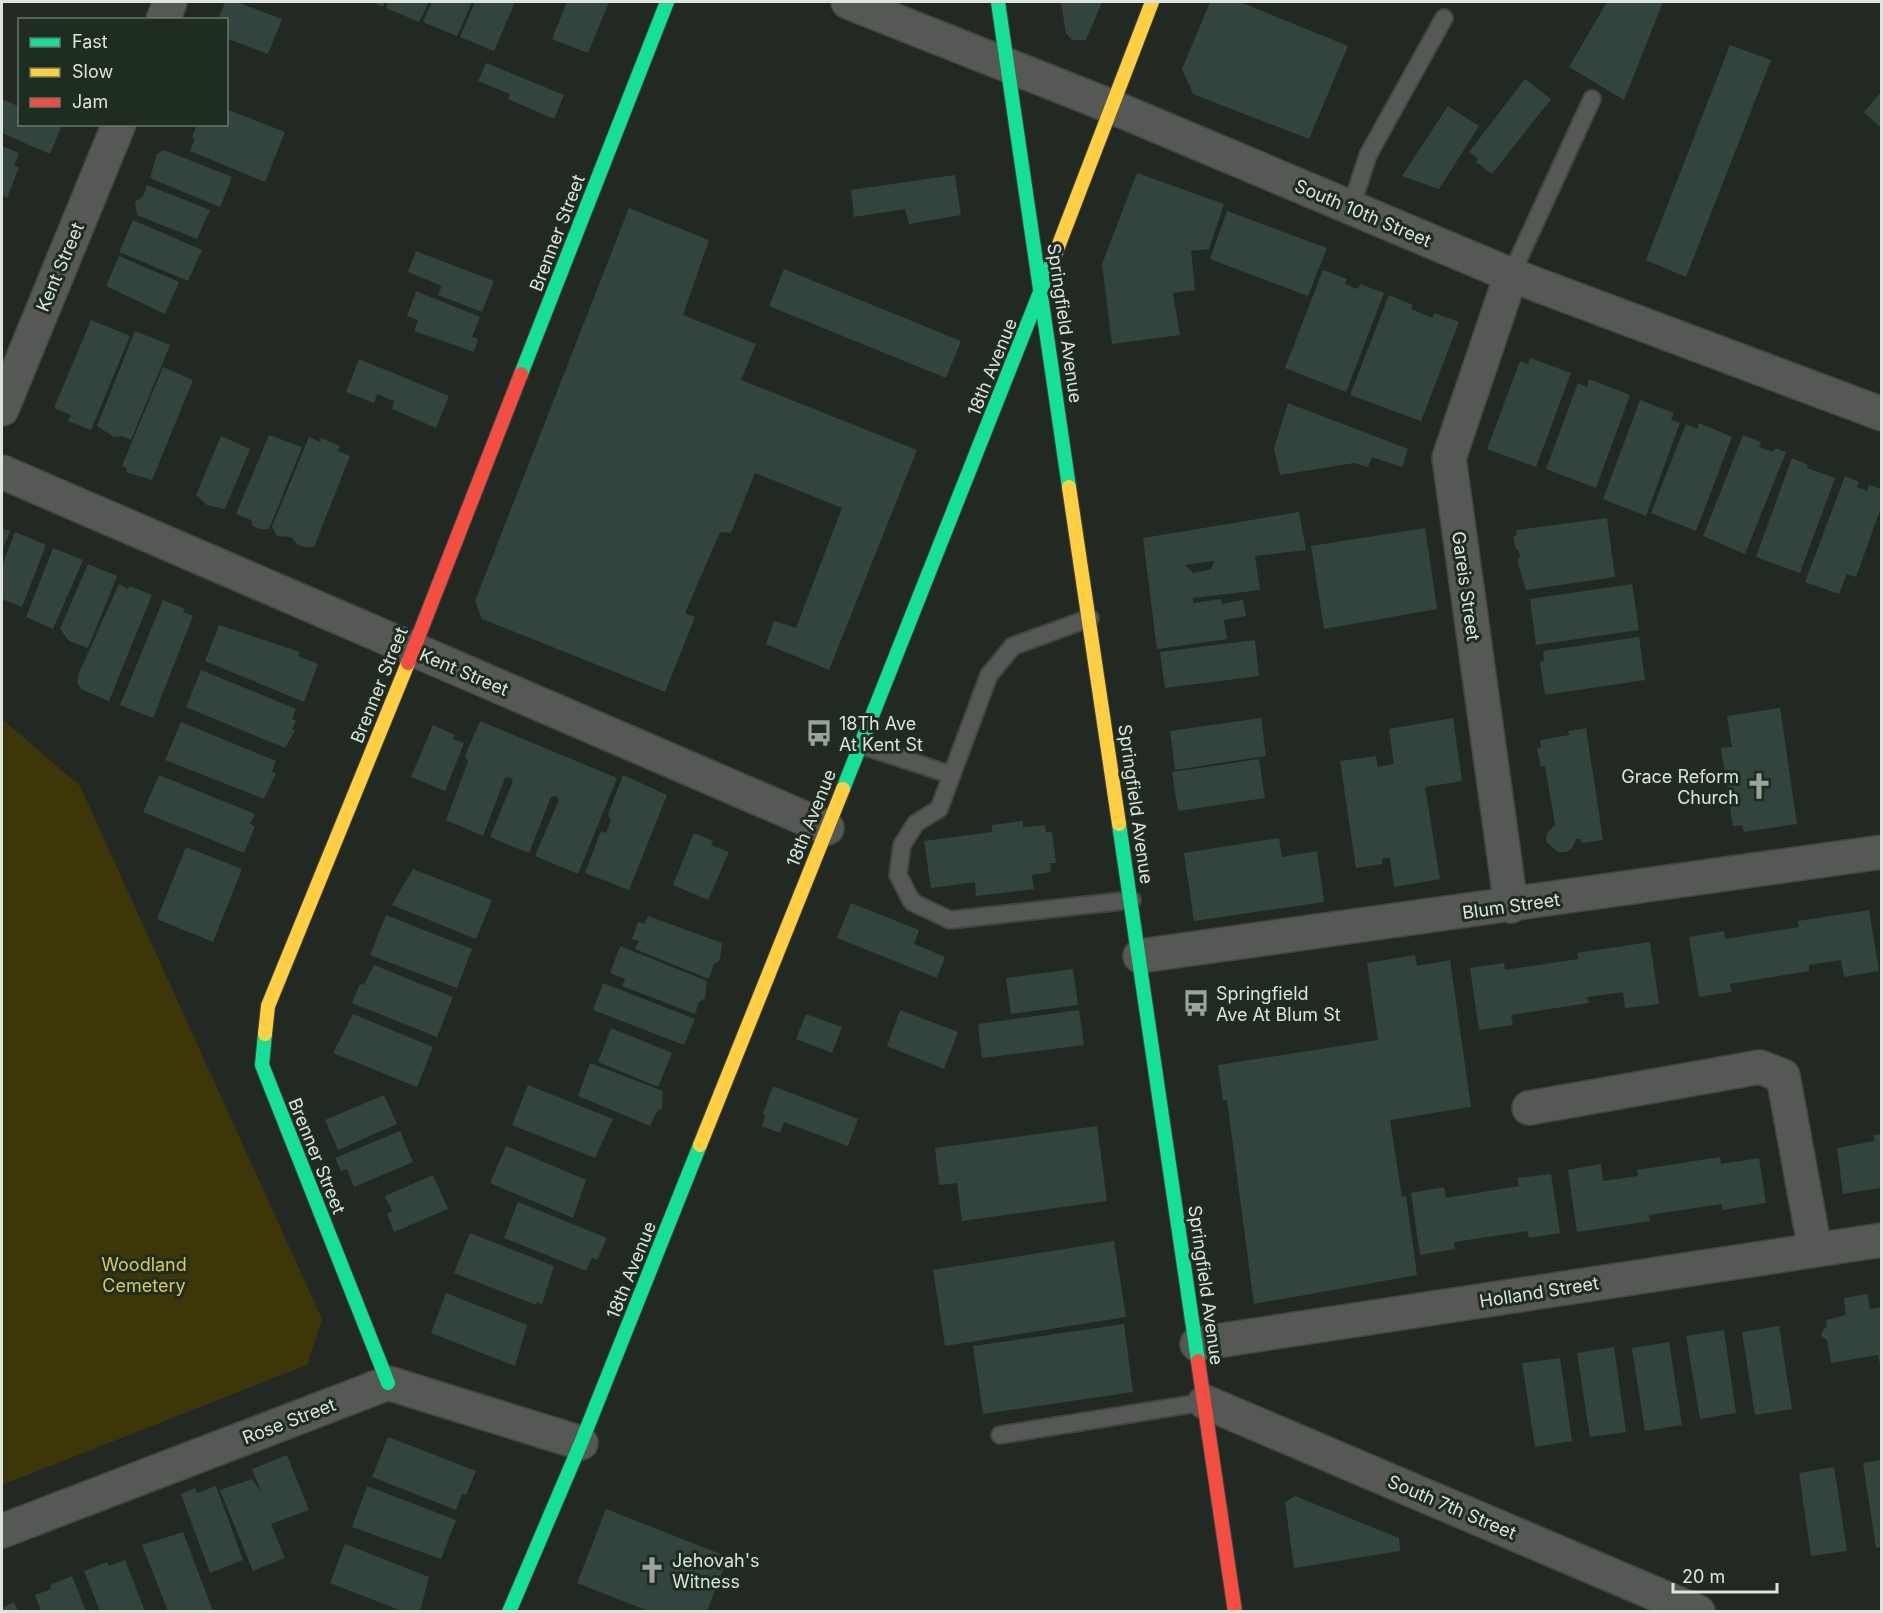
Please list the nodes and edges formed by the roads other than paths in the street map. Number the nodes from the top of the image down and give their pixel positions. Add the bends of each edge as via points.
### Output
1 (171, 2) edge
2 (667, 2) edge
3 (848, 2) edge
4 (999, 2) edge
5 (1152, 2) edge
6 (164, 18) edge
7 (1444, 18) dead end
8 (1009, 66) junction
9 (1592, 99) dead end
10 (1110, 106) junction
11 (119, 126) edge
12 (1351, 208) junction
13 (1511, 275) junction
14 (1042, 290) junction
15 (2, 409) edge
16 (1881, 414) edge
17 (2, 472) edge
18 (1090, 618) junction
19 (413, 650) junction
20 (860, 745) junction
21 (952, 775) junction
22 (827, 828) junction
23 (1881, 852) edge
24 (1132, 900) junction
25 (1511, 906) junction
26 (1140, 956) junction
27 (1529, 1108) dead end
28 (1881, 1240) edge
29 (1815, 1250) junction
30 (1197, 1344) junction
31 (388, 1383) junction
32 (1206, 1402) junction
33 (1000, 1435) dead end
34 (581, 1443) junction
35 (2, 1531) edge
36 (508, 1611) edge
37 (1235, 1611) edge
38 (1698, 1611) edge

1 - 6 street
2 - 19 main road, Brenner Street
3 - 8 street, South 10th Street
4 - 8 main road, Springfield Avenue
5 - 10 main road, 18th Avenue
7 - 12 lane via 1368,155
8 - 10 street, South 10th Street
8 - 14 main road, Springfield Avenue
9 - 13 lane
10 - 12 street, South 10th Street
10 - 14 main road, 18th Avenue
11 - 15 street, Kent Street
12 - 13 street, South 10th Street
13 - 16 street, South 10th Street
13 - 25 street, Gareis Street via 1449,459
14 - 18 main road, Springfield Avenue
14 - 20 main road, 18th Avenue
17 - 19 street, Kent Street
18 - 21 lane via 1014,646 989,675
18 - 24 main road, Springfield Avenue
19 - 22 street, Kent Street
19 - 31 main road, Brenner Street via 268,1006 262,1065
20 - 21 lane
20 - 22 main road, 18th Avenue
21 - 24 lane via 939,809 916,823 902,845 898,875 912,902 950,920
22 - 34 main road, 18th Avenue
23 - 25 street, Blum Street
24 - 26 main road, Springfield Avenue
25 - 26 street, Blum Street
26 - 30 main road, Springfield Avenue
27 - 29 street via 1761,1067 1783,1076
28 - 29 street, Holland Street
29 - 30 street, Holland Street
30 - 32 main road, Springfield Avenue
31 - 34 street
31 - 35 street, Rose Street
32 - 33 lane
32 - 37 main road, Springfield Avenue
32 - 38 street, South 7th Street
34 - 36 main road, 18th Avenue

